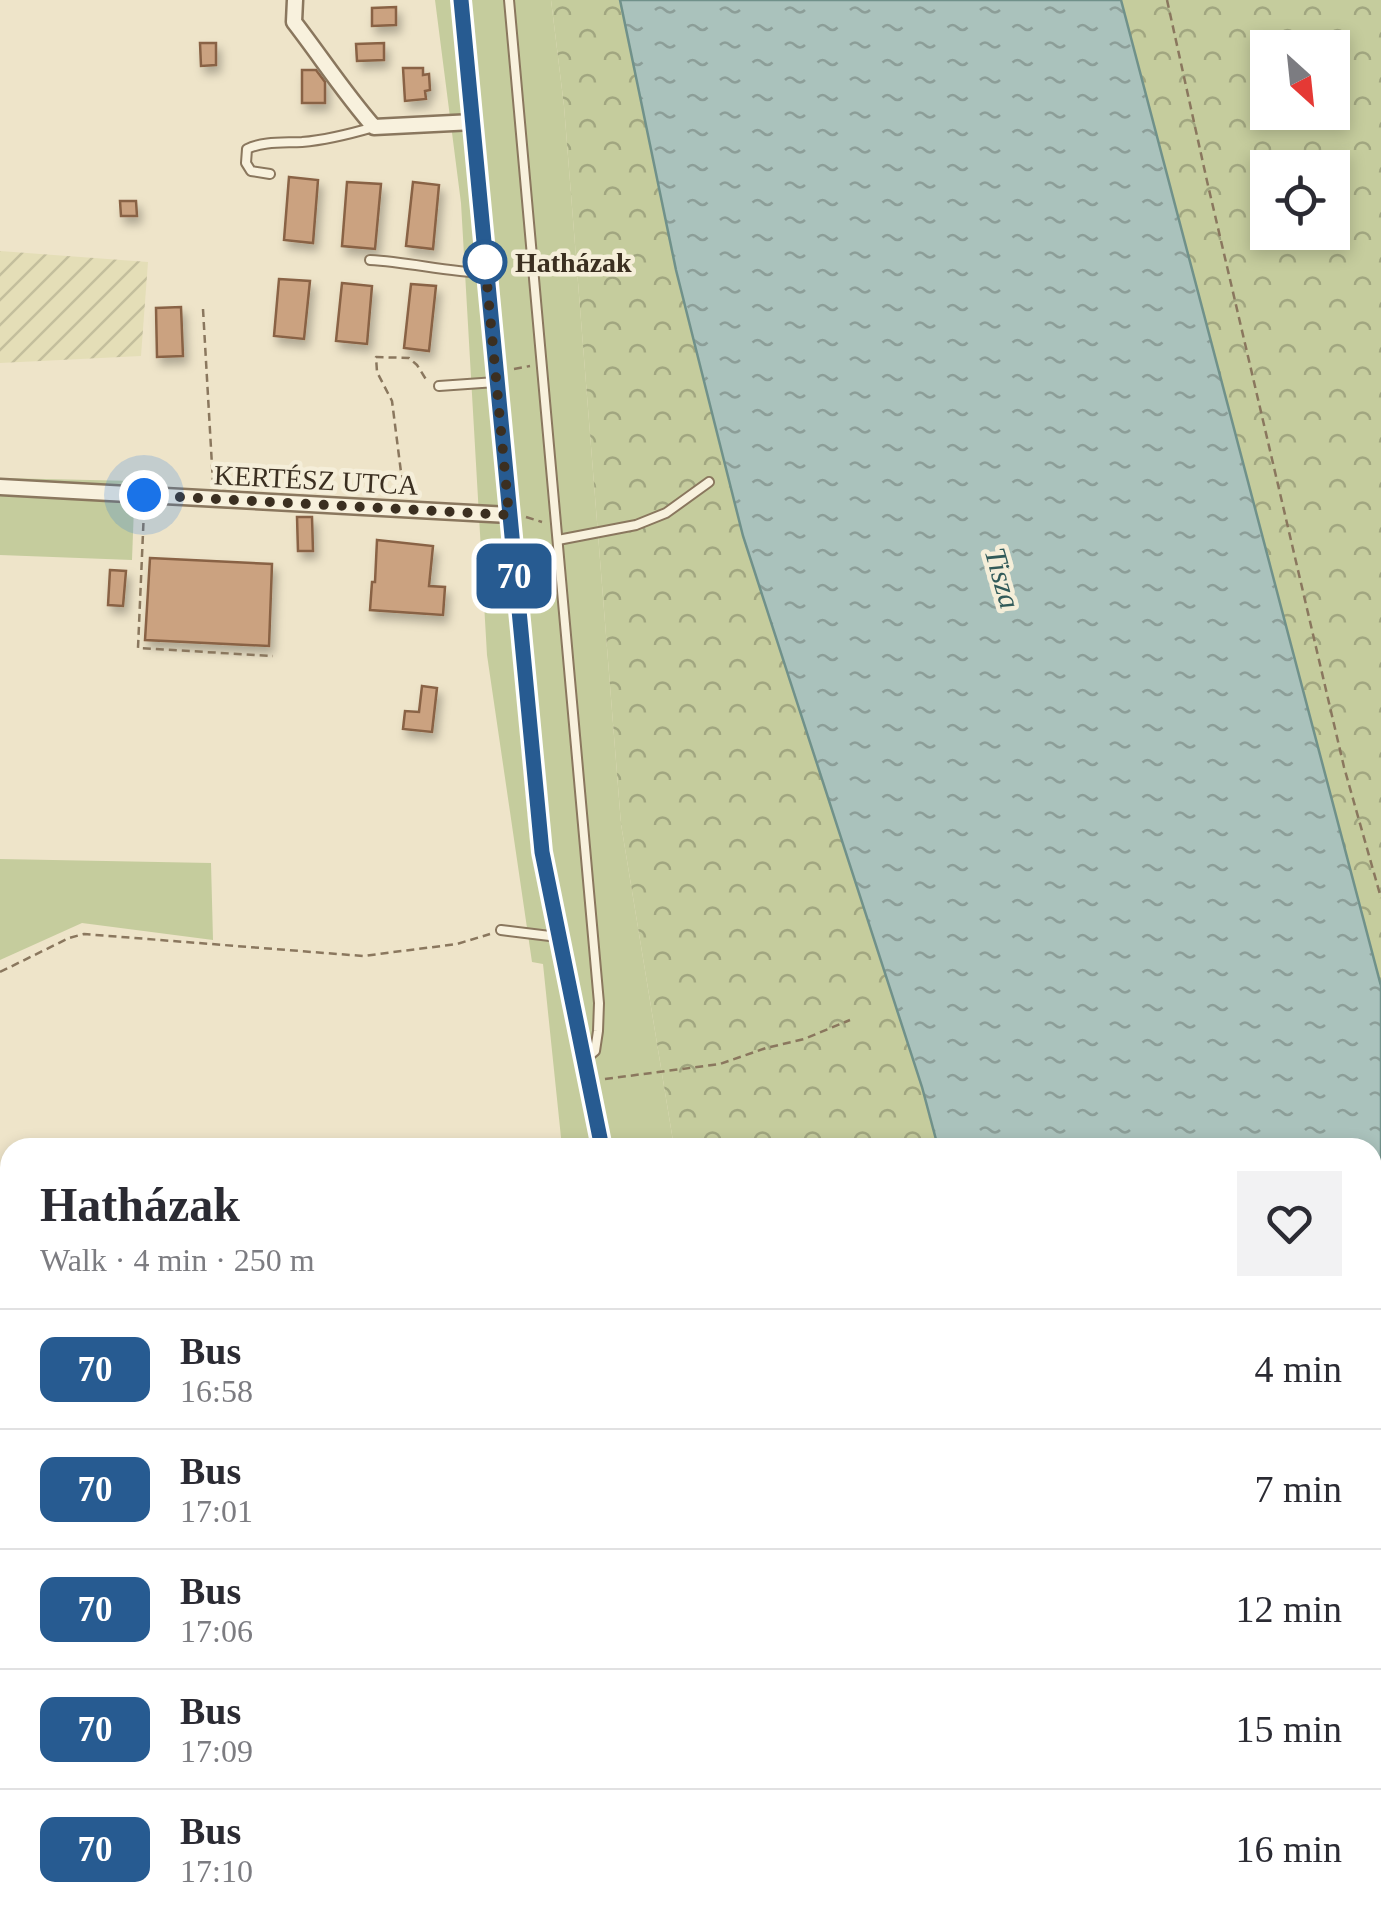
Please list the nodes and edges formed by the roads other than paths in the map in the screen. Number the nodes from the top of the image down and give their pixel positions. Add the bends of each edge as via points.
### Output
1 (295, 0) edge
2 (461, 0) edge
3 (509, 0) edge
4 (473, 122) junction
5 (374, 128) junction
6 (270, 174) dead end
7 (370, 260) dead end
8 (486, 273) junction
9 (496, 377) junction
10 (439, 386) road end
11 (709, 482) dead end
12 (0, 488) edge
13 (509, 515) junction
14 (557, 535) junction
15 (501, 930) road end
16 (558, 937) junction
17 (584, 1060) junction
18 (600, 1138) edge

1 - 5 street via 294,22
2 - 4 street
3 - 14 lane
4 - 5 street
4 - 8 street
5 - 6 lane via 247,149 252,171
7 - 8 lane
8 - 9 street
9 - 10 lane
9 - 13 street
11 - 14 lane via 666,514
12 - 13 street, KERTÉSZ UTCA
13 - 16 street via 542,852
14 - 17 lane via 598,1003 595,1051
15 - 16 lane
16 - 17 street
17 - 18 street

